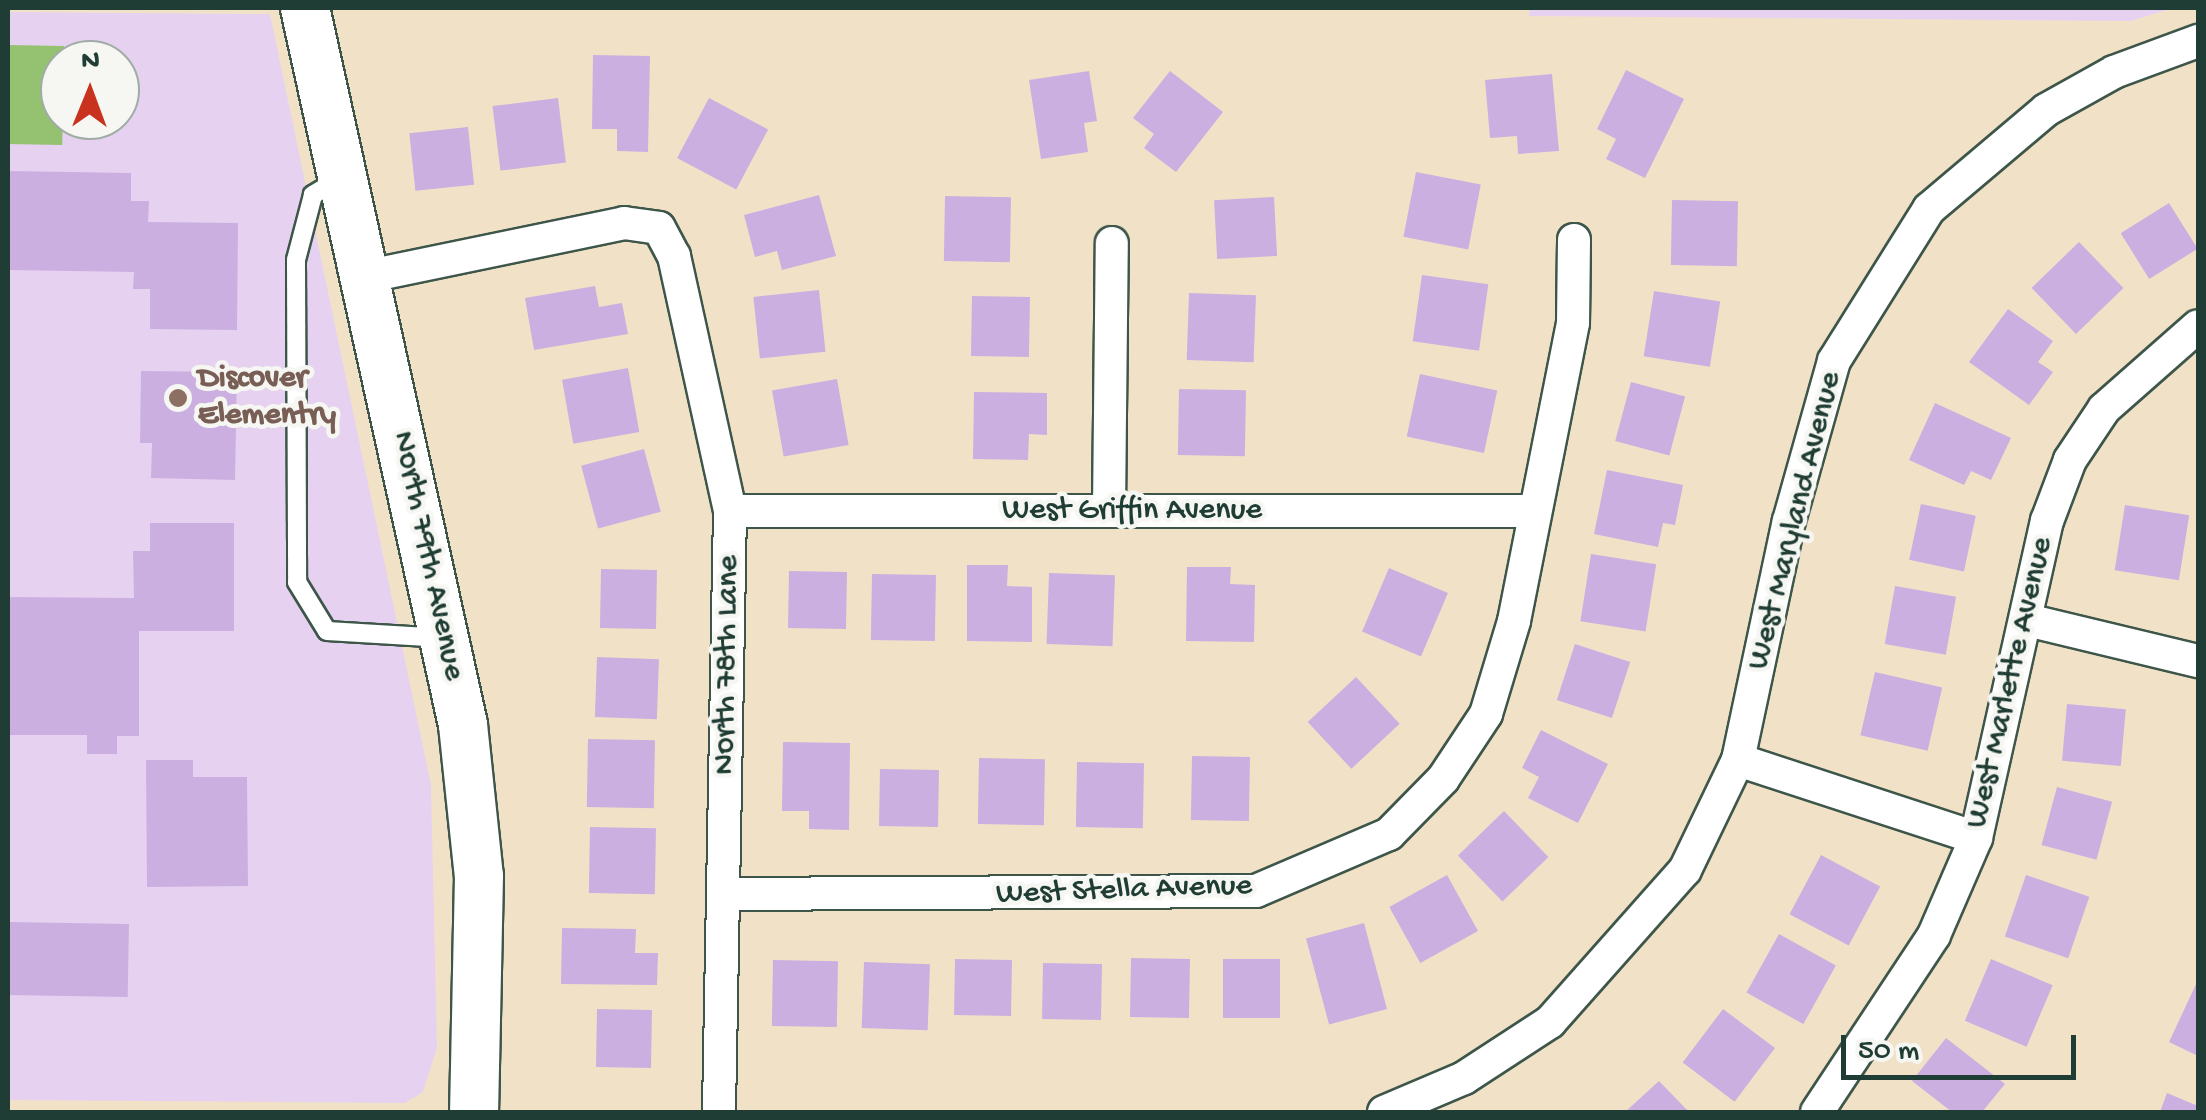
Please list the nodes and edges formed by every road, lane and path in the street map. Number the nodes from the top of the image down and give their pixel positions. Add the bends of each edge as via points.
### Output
1 (305, 8) edge
2 (2198, 41) edge
3 (342, 178) junction
4 (1574, 240) dead end
5 (1112, 243) dead end
6 (364, 277) junction
7 (2198, 326) edge
8 (1109, 510) junction
9 (730, 511) junction
10 (1535, 512) junction
11 (2028, 620) junction
12 (444, 638) junction
13 (2198, 661) edge
14 (1738, 760) junction
15 (1976, 838) junction
16 (723, 894) junction
17 (474, 1112) edge
18 (719, 1112) edge
19 (1384, 1112) edge
20 (1816, 1112) edge

1 - 3 street, North 79th Avenue
2 - 14 street, West Maryland Avenue via 2114,72 2046,110 1929,209 1880,276 1834,361 1814,424
3 - 6 street, North 79th Avenue
3 - 12 lane via 313,195 296,260 297,582 327,631
4 - 10 street, West Stella Avenue via 1572,322
5 - 8 street
6 - 9 street, North 78th Lane via 624,222 658,228 674,256
6 - 12 street, North 79th Avenue
7 - 11 street, West Marlette Avenue via 2115,398 2070,460
8 - 9 street, West Griffin Avenue
8 - 10 street, West Griffin Avenue
9 - 16 street, North 78th Lane
10 - 16 street, West Stella Avenue via 1486,714 1444,779 1389,834 1328,866 1256,892 1174,896
11 - 13 street
11 - 15 street, West Marlette Avenue
12 - 17 street, North 79th Avenue via 479,876
14 - 15 street
14 - 19 street, West Maryland Avenue via 1684,870 1595,980 1508,1052
15 - 20 street, West Marlette Avenue via 1934,934
16 - 18 street, North 78th Lane

